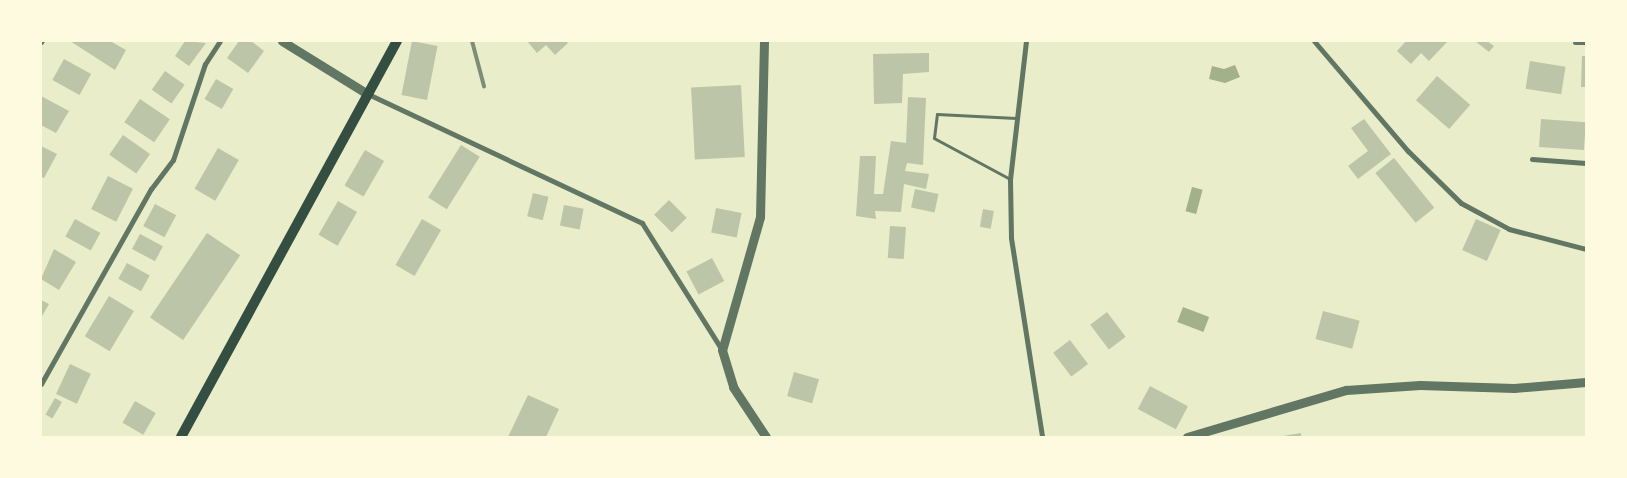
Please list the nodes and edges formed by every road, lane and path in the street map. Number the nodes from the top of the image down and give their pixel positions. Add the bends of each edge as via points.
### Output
1 (220, 41) edge
2 (282, 41) edge
3 (397, 41) edge
4 (764, 41) edge
5 (1026, 41) edge
6 (1314, 41) edge
7 (1576, 42) edge
8 (1586, 42) edge
9 (366, 93) junction
10 (1016, 118) junction
11 (1532, 159) dead end
12 (1586, 163) edge
13 (1010, 180) junction
14 (1586, 250) edge
15 (722, 350) junction
16 (1586, 382) edge
17 (41, 384) edge
18 (181, 437) edge
19 (766, 437) edge
20 (1042, 437) edge
21 (1187, 437) edge

1 - 17 street via 205,64 173,160 151,189
2 - 9 street
3 - 9 main road
4 - 15 street via 760,217
5 - 10 street
6 - 14 street via 1408,150 1462,203 1509,229
7 - 8 street
9 - 15 street via 642,223
9 - 18 main road
10 - 13 street
10 - 13 lane via 937,114 934,138
11 - 12 street
13 - 20 street via 1016,293 1035,372
15 - 19 street via 733,387
16 - 21 street via 1514,388 1420,385 1346,390

